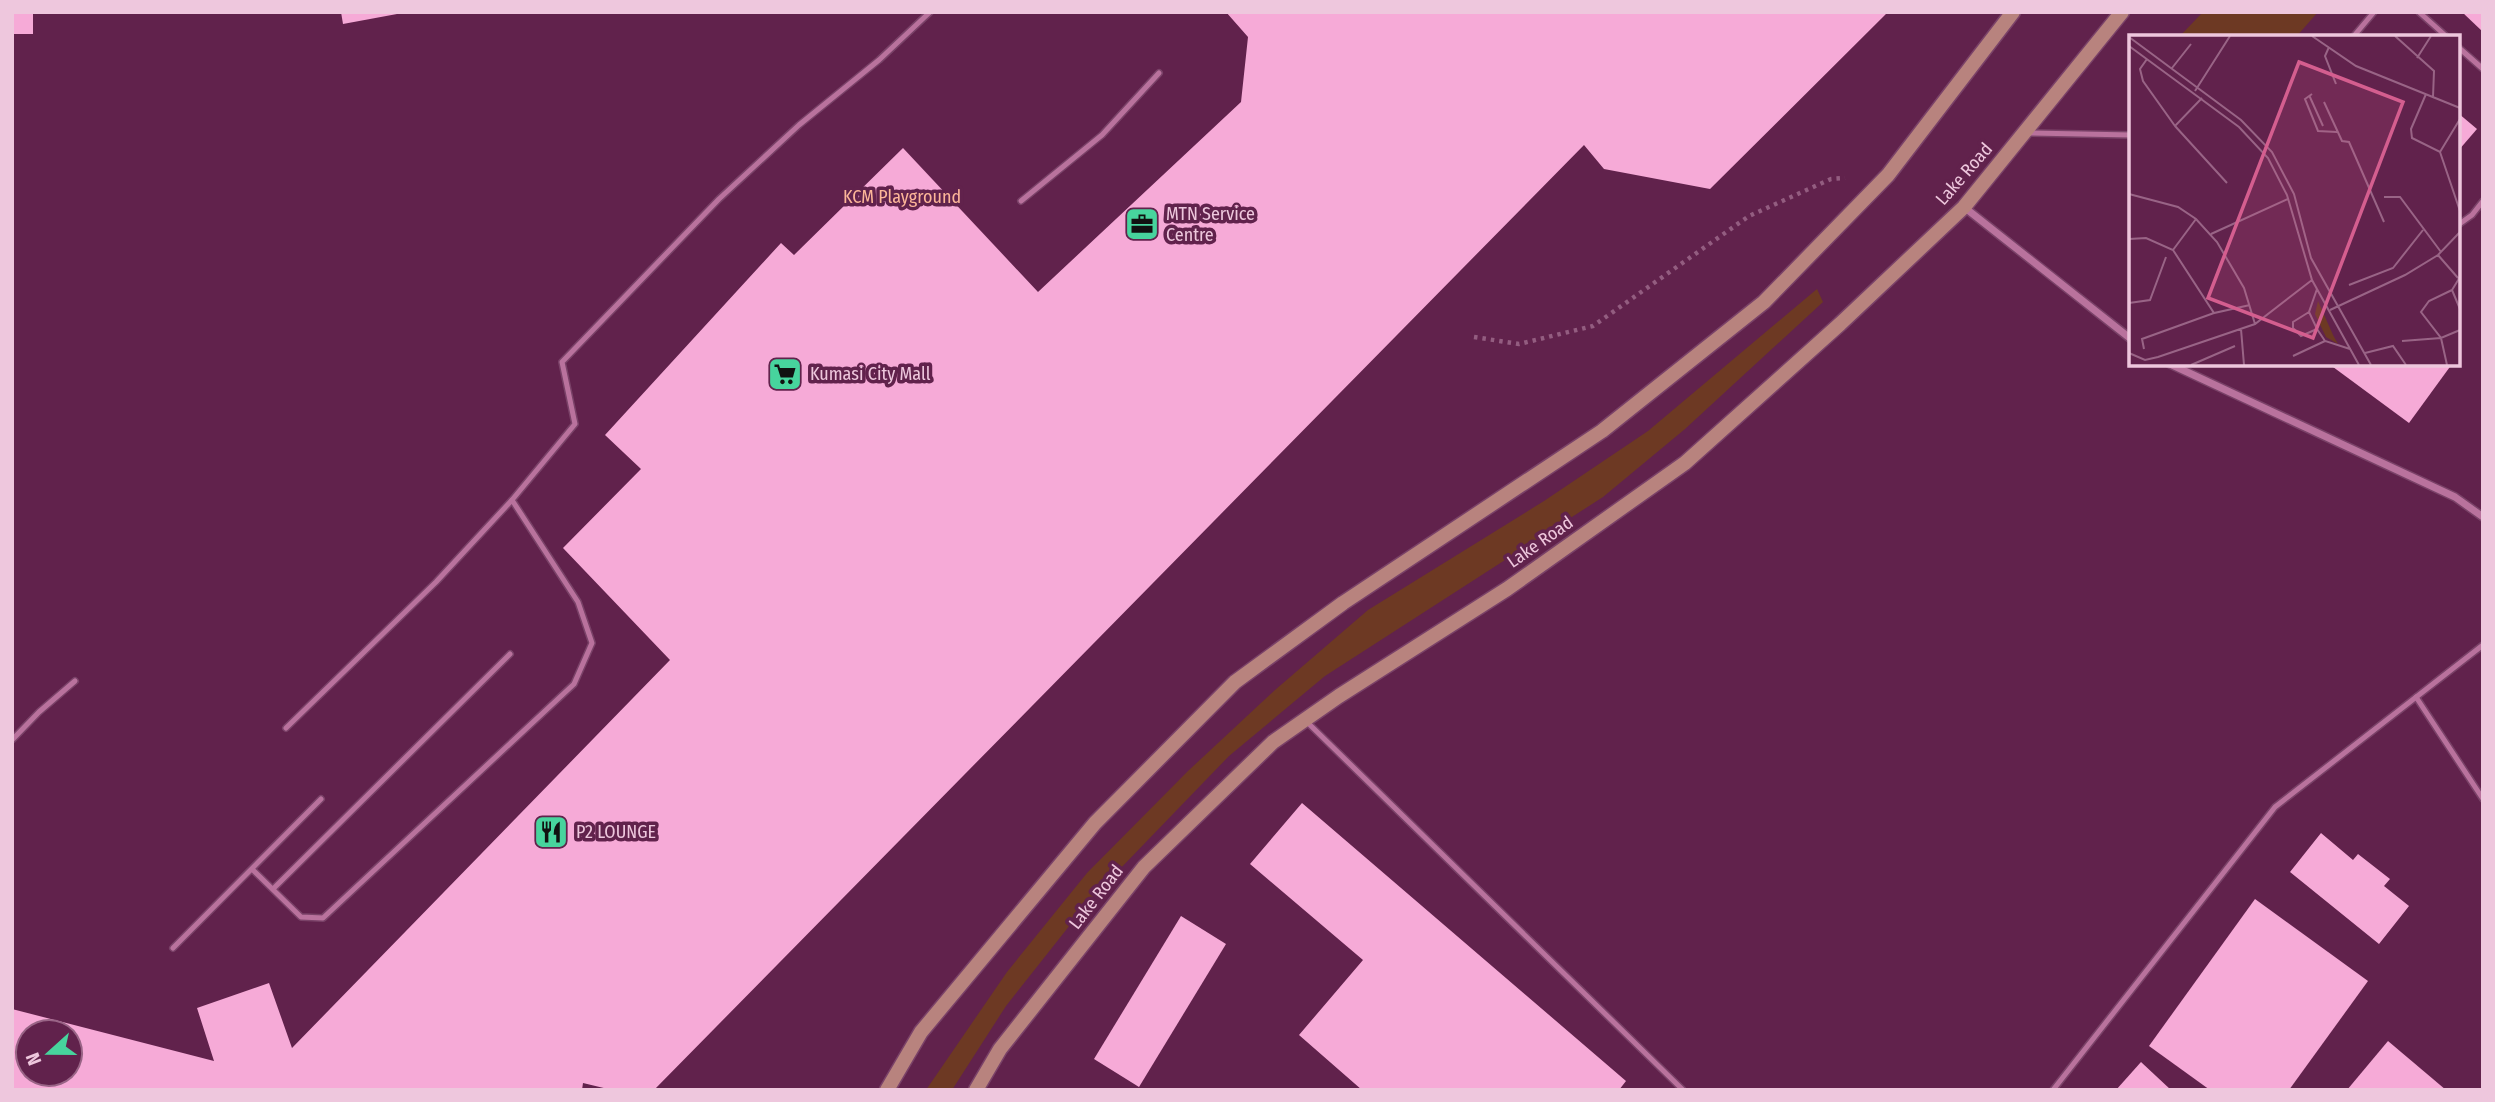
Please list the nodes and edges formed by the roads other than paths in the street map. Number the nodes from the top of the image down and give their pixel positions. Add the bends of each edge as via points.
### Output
1 (930, 12) edge
2 (2013, 12) edge
3 (2122, 12) edge
4 (2374, 12) edge
5 (2419, 12) edge
6 (2355, 35) edge
7 (2445, 35) edge
8 (2460, 49) edge
9 (2483, 69) edge
10 (1159, 73) dead end
11 (2025, 133) junction
12 (2129, 135) edge
13 (1021, 201) dead end
14 (2483, 201) edge
15 (1964, 207) junction
16 (2460, 224) edge
17 (2129, 337) edge
18 (2175, 366) edge
19 (512, 500) junction
20 (2483, 517) edge
21 (2483, 645) edge
22 (510, 654) dead end
23 (75, 681) dead end
24 (2416, 697) junction
25 (1306, 721) junction
26 (286, 728) dead end
27 (12, 740) edge
28 (321, 799) dead end
29 (2483, 799) edge
30 (253, 870) junction
31 (273, 889) junction
32 (173, 948) dead end
33 (887, 1090) edge
34 (976, 1090) edge
35 (1683, 1090) edge
36 (2053, 1090) edge

1 - 19 lane via 719,199 562,362 575,424
2 - 33 main road via 1888,175 1764,302 1602,431 1343,603 1235,682 1095,823 921,1031
3 - 11 main road, Lake Road
4 - 6 lane
5 - 7 lane
8 - 9 lane
10 - 13 lane via 1101,135
11 - 12 lane
11 - 15 main road, Lake Road
14 - 16 lane
15 - 17 street
15 - 25 main road, Lake Road via 1685,463 1507,589
18 - 20 street via 2455,497
19 - 26 lane via 436,582
19 - 31 lane via 578,603 592,643 574,684 323,918 301,917
21 - 24 lane
22 - 31 lane
23 - 27 lane
24 - 29 lane
24 - 36 lane via 2276,807
25 - 34 main road, Lake Road via 1273,742 1144,867 1000,1049
25 - 35 lane
28 - 30 lane
30 - 31 lane
30 - 32 lane

